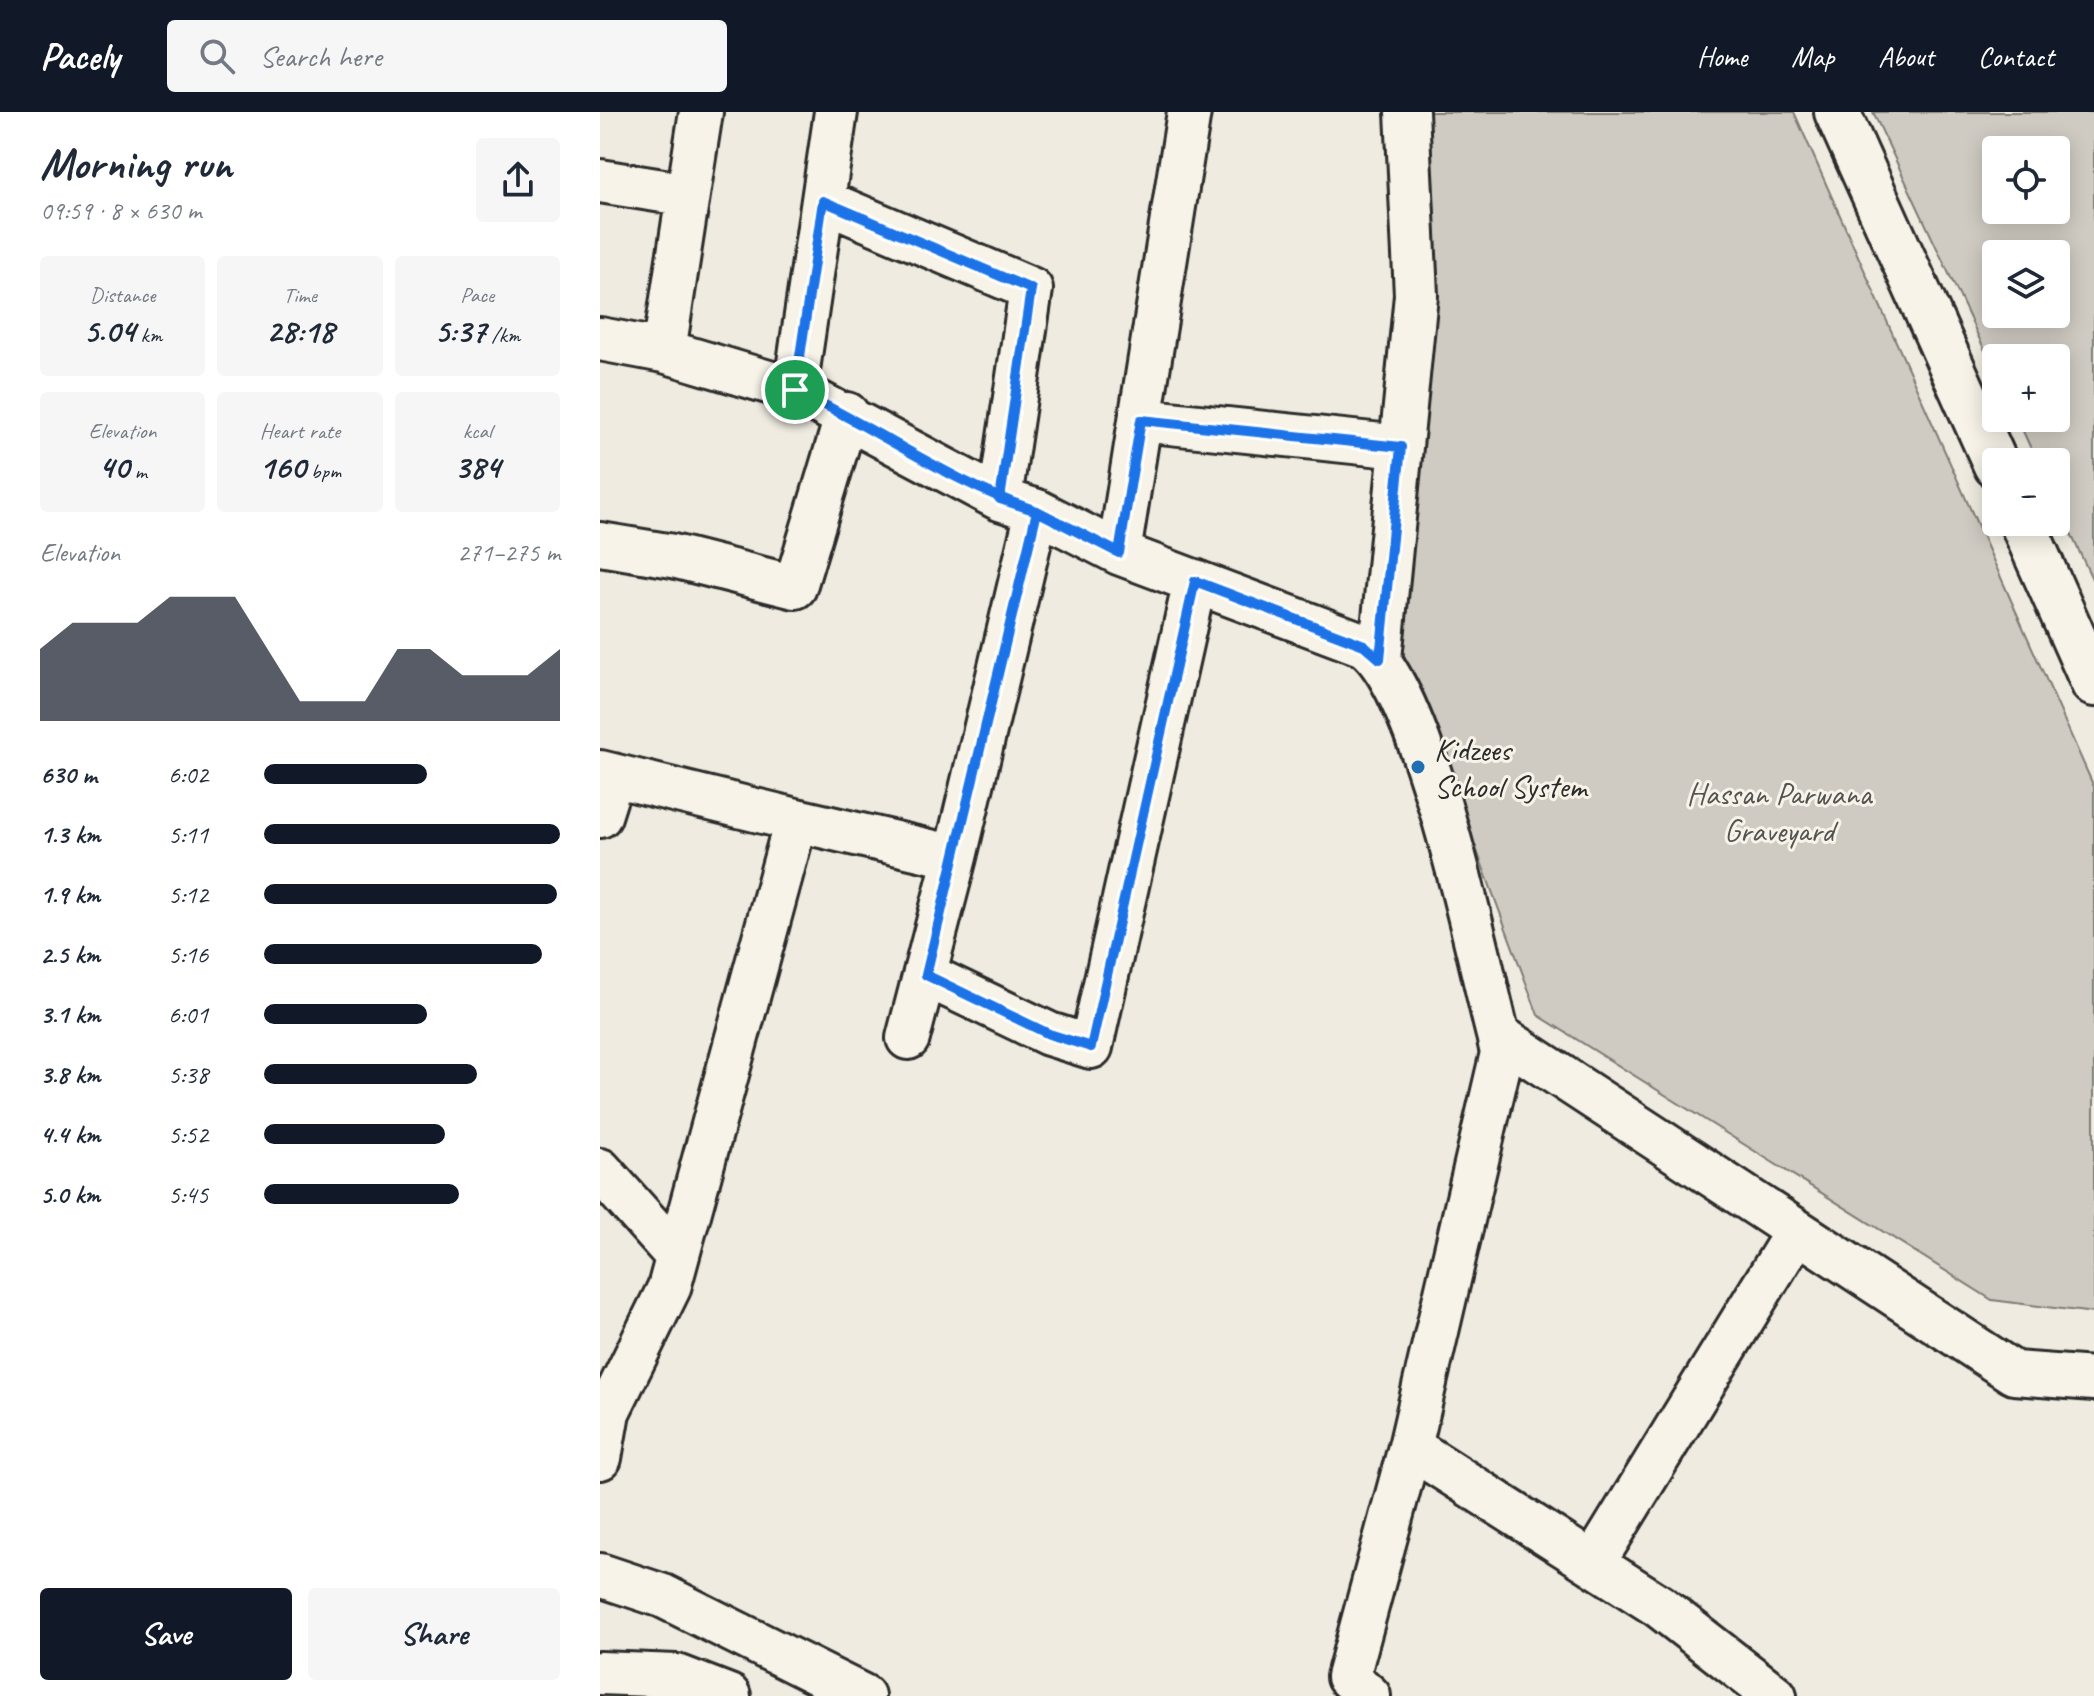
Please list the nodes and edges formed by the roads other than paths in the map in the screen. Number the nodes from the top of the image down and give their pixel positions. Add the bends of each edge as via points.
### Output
1 (701, 112) edge
2 (836, 112) edge
3 (1189, 112) edge
4 (1407, 112) edge
5 (1837, 112) edge
6 (600, 181) edge
7 (688, 195) junction
8 (823, 201) junction
9 (600, 339) edge
10 (664, 351) junction
11 (795, 390) junction
12 (847, 414) junction
13 (1141, 420) junction
14 (1401, 447) junction
15 (1988, 448) edge
16 (1019, 505) junction
17 (2028, 536) edge
18 (600, 544) edge
19 (1119, 553) junction
20 (1195, 581) junction
21 (1380, 659) junction
22 (2094, 684) edge
23 (606, 774) edge
24 (600, 816) edge
25 (796, 820) junction
26 (955, 857) junction
27 (926, 975) junction
28 (1498, 1035) junction
29 (908, 1038) dead end
30 (600, 1170) edge
31 (1797, 1231) junction
32 (677, 1256) junction
33 (2094, 1379) edge
34 (604, 1411) edge
35 (1410, 1447) junction
36 (600, 1458) edge
37 (1593, 1564) junction
38 (600, 1575) edge
39 (600, 1673) edge
40 (676, 1686) edge
41 (729, 1696) edge
42 (863, 1696) edge
43 (1369, 1696) edge
44 (1775, 1696) edge

1 - 7 street
2 - 8 street
3 - 13 street
4 - 14 street via 1416,295
5 - 15 main road
6 - 7 street
7 - 10 street
8 - 11 street
8 - 16 street via 1031,289
9 - 10 street
10 - 11 street
11 - 12 street
12 - 16 street
12 - 18 street via 795,587 673,556
13 - 14 street
13 - 19 street
14 - 21 street
16 - 19 street
16 - 26 street
17 - 22 main road
19 - 20 street
20 - 21 street via 1364,645
20 - 27 street via 1091,1047 1049,1034
21 - 28 street via 1398,690 1438,799
23 - 24 street
23 - 25 street
25 - 26 street
25 - 32 street
26 - 27 street
27 - 29 street
28 - 31 street
28 - 35 street via 1502,1053
30 - 32 street
31 - 33 street via 2014,1373
31 - 37 street
32 - 34 street via 669,1288
34 - 36 street
35 - 37 street
35 - 43 street via 1348,1677
37 - 44 street via 1659,1606
38 - 42 street via 663,1596
39 - 40 street
40 - 41 street

